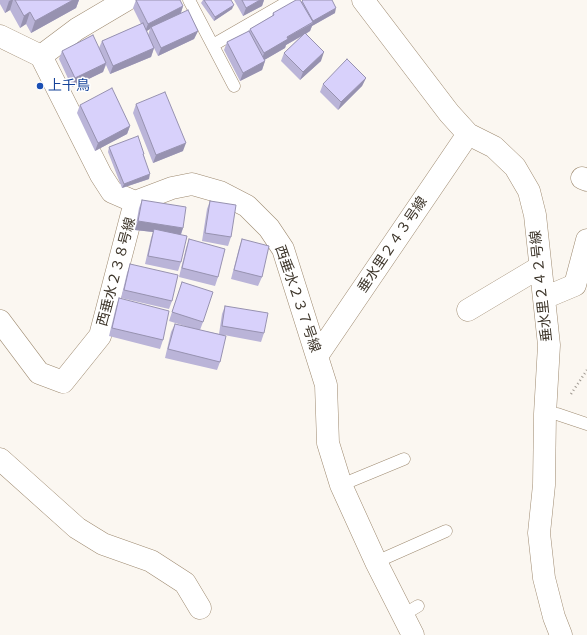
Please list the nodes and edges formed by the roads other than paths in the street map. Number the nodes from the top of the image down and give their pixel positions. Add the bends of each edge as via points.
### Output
1 (126, 0) edge
2 (189, 0) edge
3 (291, 0) edge
4 (363, 0) edge
5 (0, 36) edge
6 (213, 45) junction
7 (41, 56) junction
8 (234, 86) dead end
9 (468, 134) junction
10 (135, 202) junction
11 (587, 240) edge
12 (540, 267) junction
13 (544, 298) junction
14 (468, 310) dead end
15 (0, 321) edge
16 (317, 356) junction
17 (551, 414) junction
18 (587, 424) edge
19 (404, 459) dead end
20 (5, 467) edge
21 (341, 485) junction
22 (446, 531) dead end
23 (376, 562) junction
24 (200, 608) dead end
25 (413, 635) edge
26 (561, 635) edge

1 - 7 street via 77,29
2 - 6 lane
3 - 6 lane
4 - 9 street, 垂水里２４２号線 via 430,89
5 - 7 street
6 - 8 lane
7 - 10 street via 101,175 112,192
9 - 12 street, 垂水里２４２号線 via 494,147 515,166 529,191 535,214
9 - 16 street, 垂水里２４３号線
10 - 15 street, 西垂水２３８号線 via 100,336 63,382 39,374
10 - 16 street, 西垂水２３７号線 via 172,188 192,184 220,192 247,206 269,228 283,249
11 - 13 street via 575,285
12 - 13 street, 垂水里２４２号線
12 - 14 street
13 - 17 street, 垂水里２４２号線 via 549,345
16 - 21 street, 西垂水２３７号線 via 326,385 328,443
17 - 18 lane
17 - 26 street, 垂水里２４２号線 via 539,533 544,578
19 - 21 lane
20 - 24 street via 77,528 102,544 151,561 184,583
21 - 23 street, 西垂水２３７号線
22 - 23 lane
23 - 25 street, 西垂水２３７号線 via 410,610

